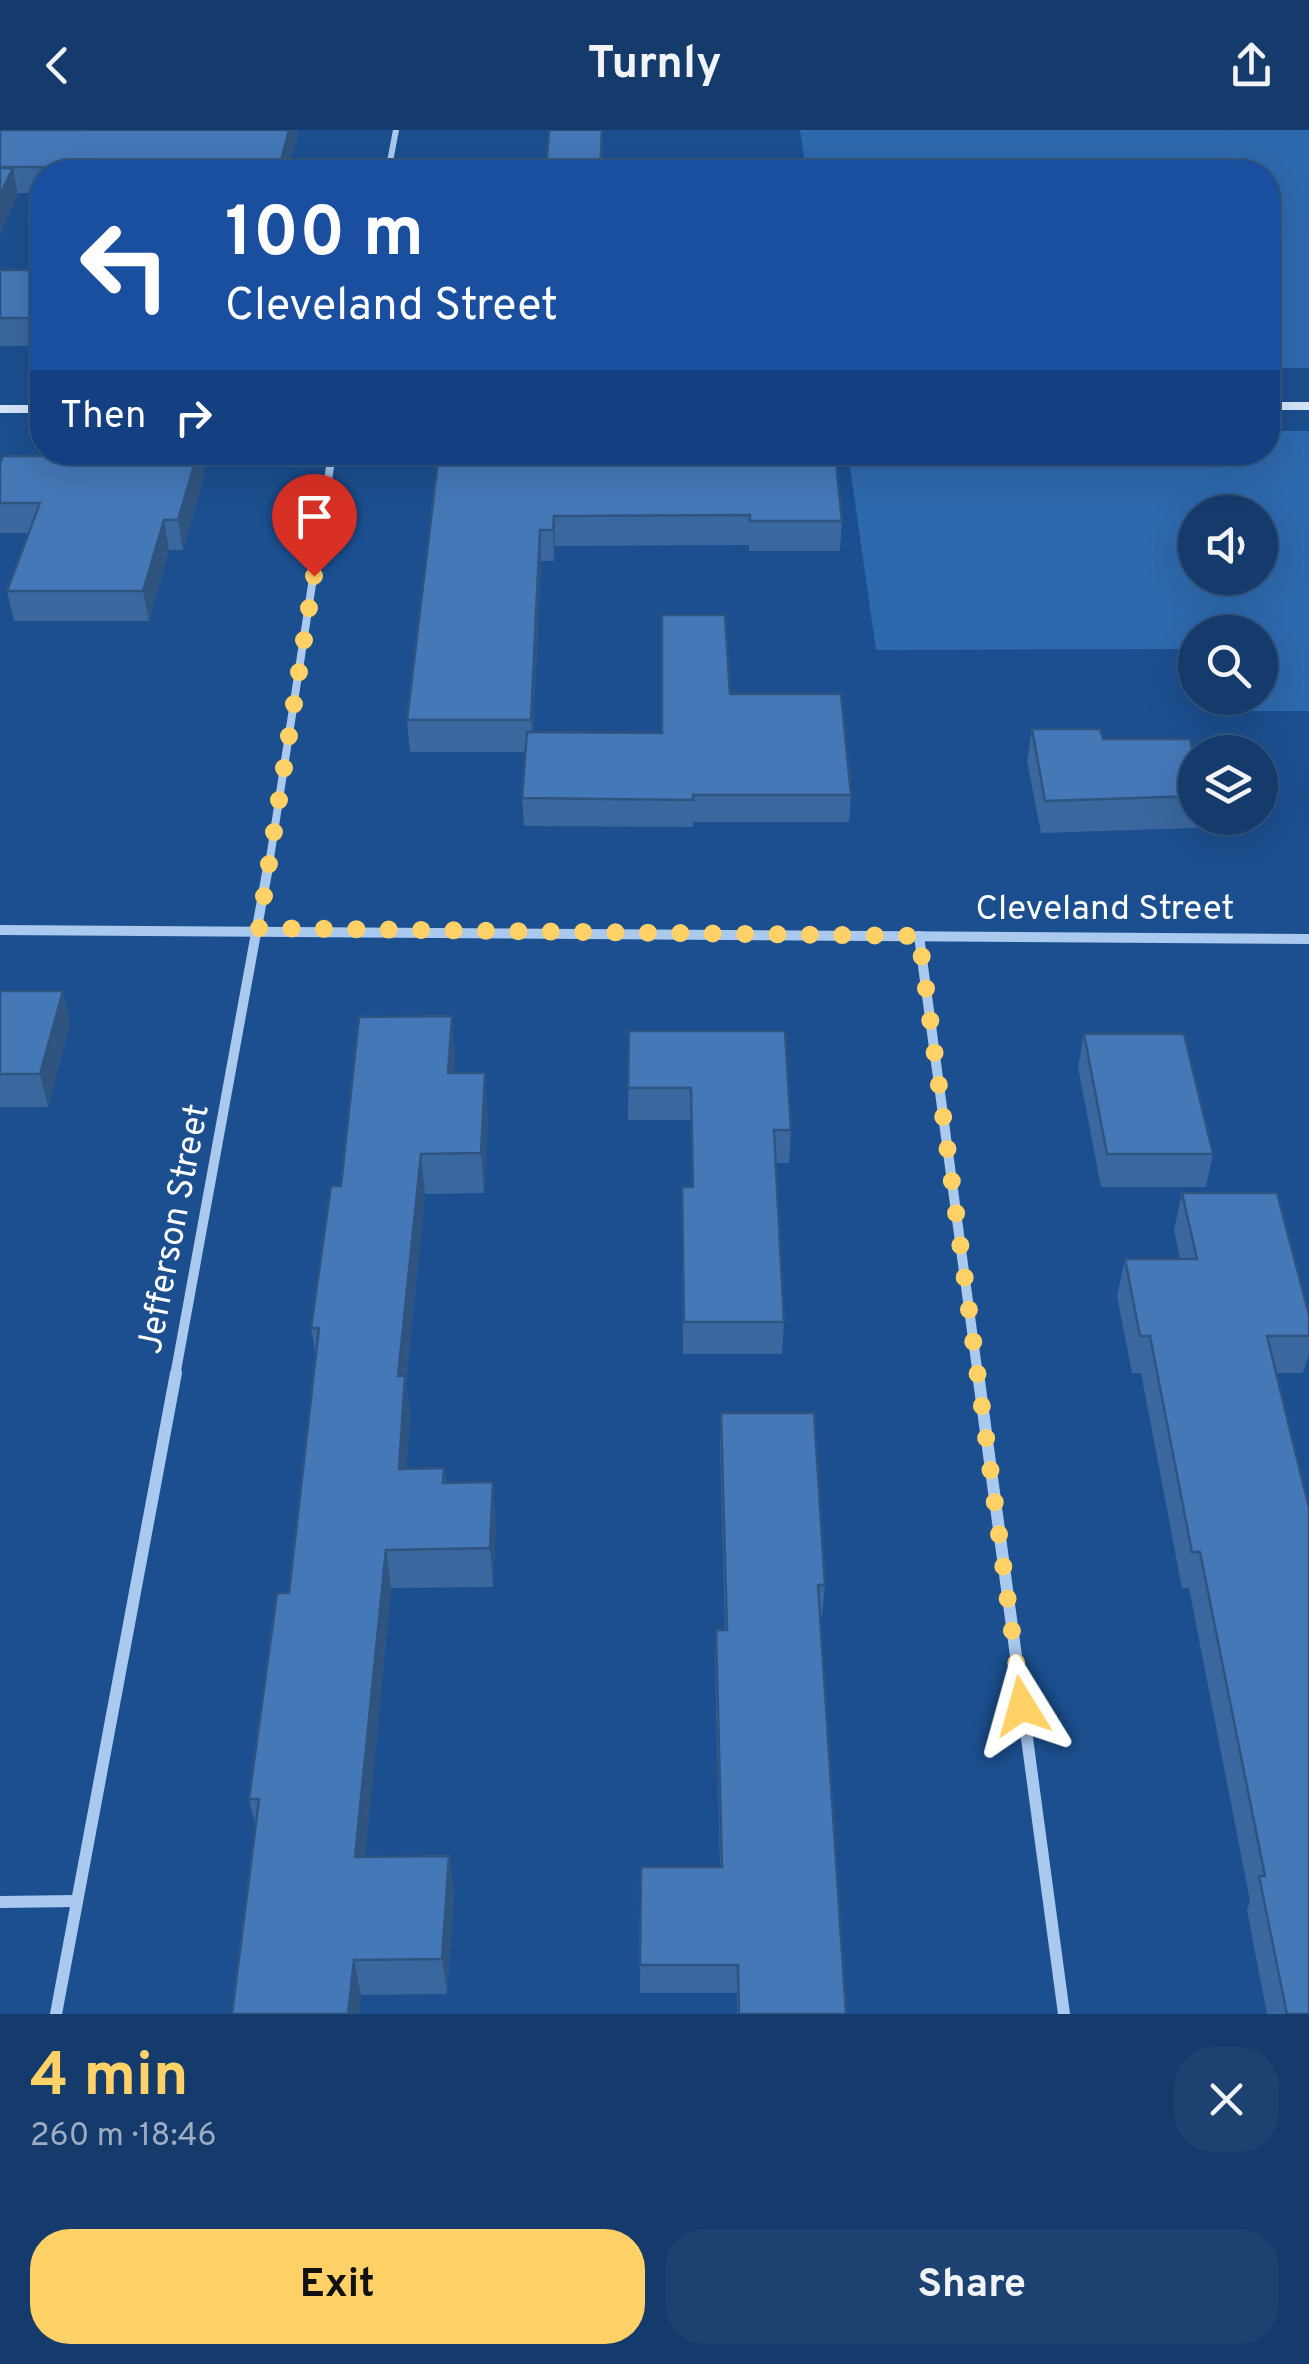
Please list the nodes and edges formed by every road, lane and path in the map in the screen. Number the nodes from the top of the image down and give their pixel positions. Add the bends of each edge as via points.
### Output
1 (396, 130) edge
2 (390, 160) edge
3 (1280, 406) edge
4 (1309, 406) edge
5 (0, 409) edge
6 (30, 409) edge
7 (330, 465) edge
8 (259, 928) junction
9 (0, 930) edge
10 (919, 936) junction
11 (1309, 938) edge
12 (78, 1901) junction
13 (0, 1902) edge
14 (56, 2014) edge
15 (1064, 2014) edge

1 - 2 street
3 - 4 main road
5 - 6 main road
7 - 8 street, Jefferson Street
8 - 9 street, Cleveland Street
8 - 10 street, Cleveland Street
8 - 12 street, Jefferson Street
10 - 11 street, Cleveland Street
10 - 15 street
12 - 13 street
12 - 14 street, Jefferson Street

